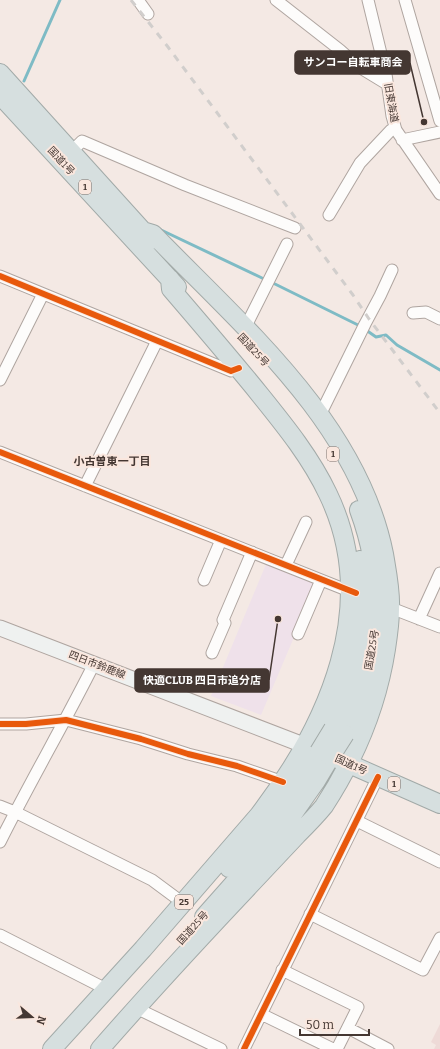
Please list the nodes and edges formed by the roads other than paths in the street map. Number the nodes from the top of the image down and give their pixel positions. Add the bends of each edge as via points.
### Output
1 (138, 0) edge
2 (276, 0) edge
3 (368, 0) edge
4 (405, 0) edge
5 (148, 14) dead end
6 (0, 73) edge
7 (387, 84) junction
8 (0, 95) edge
9 (440, 122) edge
10 (396, 130) junction
11 (440, 132) edge
12 (402, 140) junction
13 (72, 151) junction
14 (440, 194) edge
15 (329, 215) dead end
16 (295, 228) dead end
17 (143, 231) junction
18 (287, 244) dead end
19 (392, 270) dead end
20 (0, 276) edge
21 (170, 279) junction
22 (43, 294) junction
23 (413, 313) dead end
24 (440, 319) edge
25 (245, 328) junction
26 (157, 341) junction
27 (239, 368) junction
28 (0, 380) edge
29 (320, 415) junction
30 (0, 452) edge
31 (85, 486) junction
32 (306, 522) dead end
33 (221, 540) junction
34 (252, 552) junction
35 (286, 565) junction
36 (440, 573) edge
37 (204, 580) dead end
38 (321, 580) junction
39 (353, 593) junction
40 (388, 607) junction
41 (419, 619) junction
42 (440, 627) edge
43 (1, 630) edge
44 (298, 634) dead end
45 (212, 653) dead end
46 (94, 664) junction
47 (66, 720) junction
48 (0, 724) edge
49 (339, 731) junction
50 (319, 751) junction
51 (349, 763) junction
52 (378, 777) junction
53 (310, 778) junction
54 (283, 782) junction
55 (440, 804) edge
56 (0, 806) edge
57 (15, 812) junction
58 (357, 821) junction
59 (0, 842) edge
60 (440, 862) edge
61 (183, 903) junction
62 (310, 914) junction
63 (0, 935) edge
64 (440, 938) edge
65 (282, 970) junction
66 (106, 989) junction
67 (136, 1008) junction
68 (261, 1014) junction
69 (348, 1028) junction
70 (52, 1049) edge
71 (66, 1049) edge
72 (86, 1049) edge
73 (100, 1049) edge
74 (221, 1049) edge
75 (244, 1049) edge
76 (333, 1049) edge
77 (337, 1049) edge
78 (388, 1049) edge

1 - 5 street
2 - 7 street via 359,67
3 - 7 street, 旧東海道
4 - 9 street
6 - 13 highway, 国道1号 / 1
7 - 10 street, 旧東海道
8 - 21 highway, 国道1号 / 1
10 - 12 street, 旧東海道
10 - 15 street via 391,130 360,163
11 - 12 street
12 - 14 street, 旧東海道
13 - 16 street via 82,141
13 - 17 highway, 国道1号 / 1
17 - 25 highway, 1 via 153,234
17 - 49 highway, 国道25号 / 1 via 295,399 332,452 360,511 375,570 376,619 366,682 356,708
18 - 25 street
19 - 29 street
20 - 22 street
21 - 27 highway, 1 via 171,289
21 - 49 highway, 国道25号 / 1 via 276,397 322,462 344,505 359,556 363,587 355,669
22 - 26 street
22 - 28 street
23 - 24 street via 426,312
25 - 29 highway, 1 via 298,386
26 - 27 street via 231,371
26 - 31 street
27 - 39 highway, 1 via 297,442 320,478 341,527
29 - 40 highway, 1 via 364,489 380,532 387,570
30 - 31 street
31 - 33 street
32 - 35 street
33 - 34 street
33 - 37 street
34 - 35 street
34 - 45 street
35 - 38 street
36 - 41 street
38 - 39 street
38 - 44 street
39 - 50 highway, 1 via 347,633 331,688
40 - 41 street
40 - 51 highway, 1 via 388,636 379,687 372,711
41 - 42 street
43 - 46 main road, 四日市鈴鹿線
46 - 47 street
46 - 50 main road, 四日市鈴鹿線
47 - 48 street
47 - 54 street via 237,766
47 - 57 street
49 - 50 highway, 国道25号 / 1, bridge
50 - 51 highway, 国道1号 / 1
50 - 53 highway, 国道25号 / 25
50 - 54 highway, 25
51 - 52 highway, 国道1号 / 1
51 - 67 highway via 322,808
52 - 55 highway, 国道1号 / 1
52 - 58 street
53 - 71 highway, 国道25号 / 25
53 - 72 highway, 国道25号 / 25 via 282,828
54 - 61 highway, 25 via 259,815
56 - 57 street
57 - 59 street
57 - 61 street via 152,880
58 - 60 street
58 - 62 street
61 - 66 highway, 25
62 - 64 street via 423,970
62 - 65 street
63 - 66 street
65 - 68 street
65 - 69 street via 358,1007
66 - 70 highway, 25
67 - 73 highway
67 - 74 street
68 - 75 street
68 - 76 street
69 - 77 street
69 - 78 street

